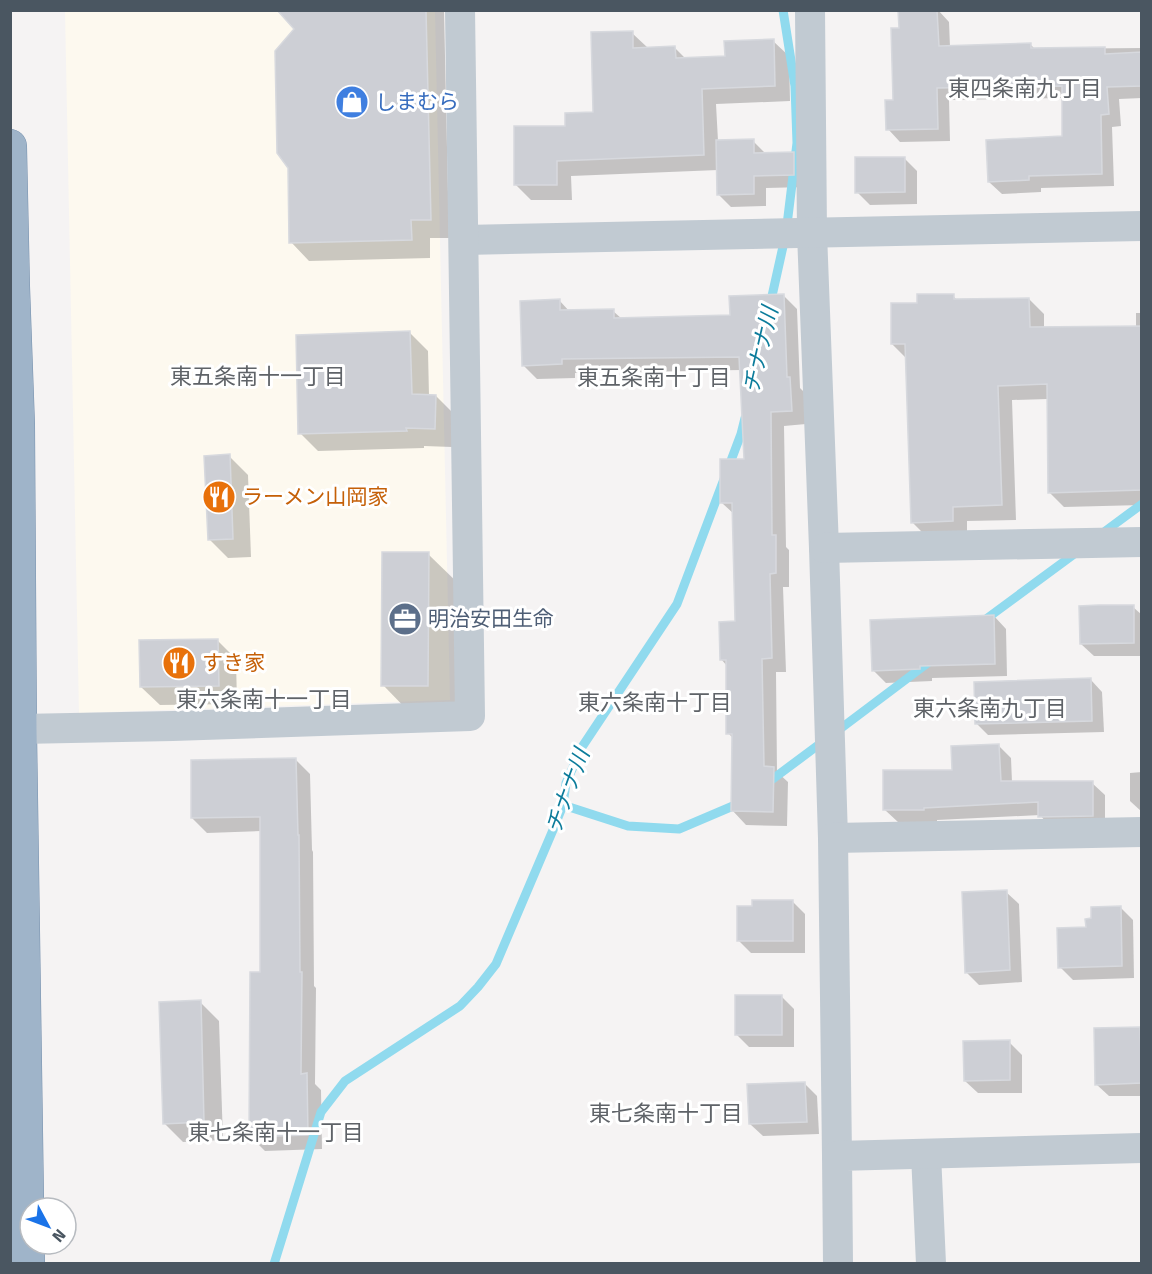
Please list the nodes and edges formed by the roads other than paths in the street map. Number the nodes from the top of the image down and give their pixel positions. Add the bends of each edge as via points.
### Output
1 (460, 10) edge
2 (810, 10) edge
3 (10, 146) edge
4 (1142, 226) edge
5 (812, 233) junction
6 (464, 240) junction
7 (1142, 542) edge
8 (824, 548) junction
9 (20, 729) junction
10 (1142, 832) edge
11 (833, 838) junction
12 (1142, 1148) edge
13 (926, 1154) junction
14 (837, 1156) junction
15 (28, 1263) edge
16 (838, 1263) edge
17 (930, 1263) edge

1 - 6 street
2 - 5 street
3 - 9 highway via 18,424
4 - 5 street
5 - 6 street
5 - 8 street
6 - 9 street via 470,716
7 - 8 street
8 - 11 street
9 - 15 highway
10 - 11 street
11 - 14 street
12 - 13 street
13 - 14 street
13 - 17 street
14 - 16 street

